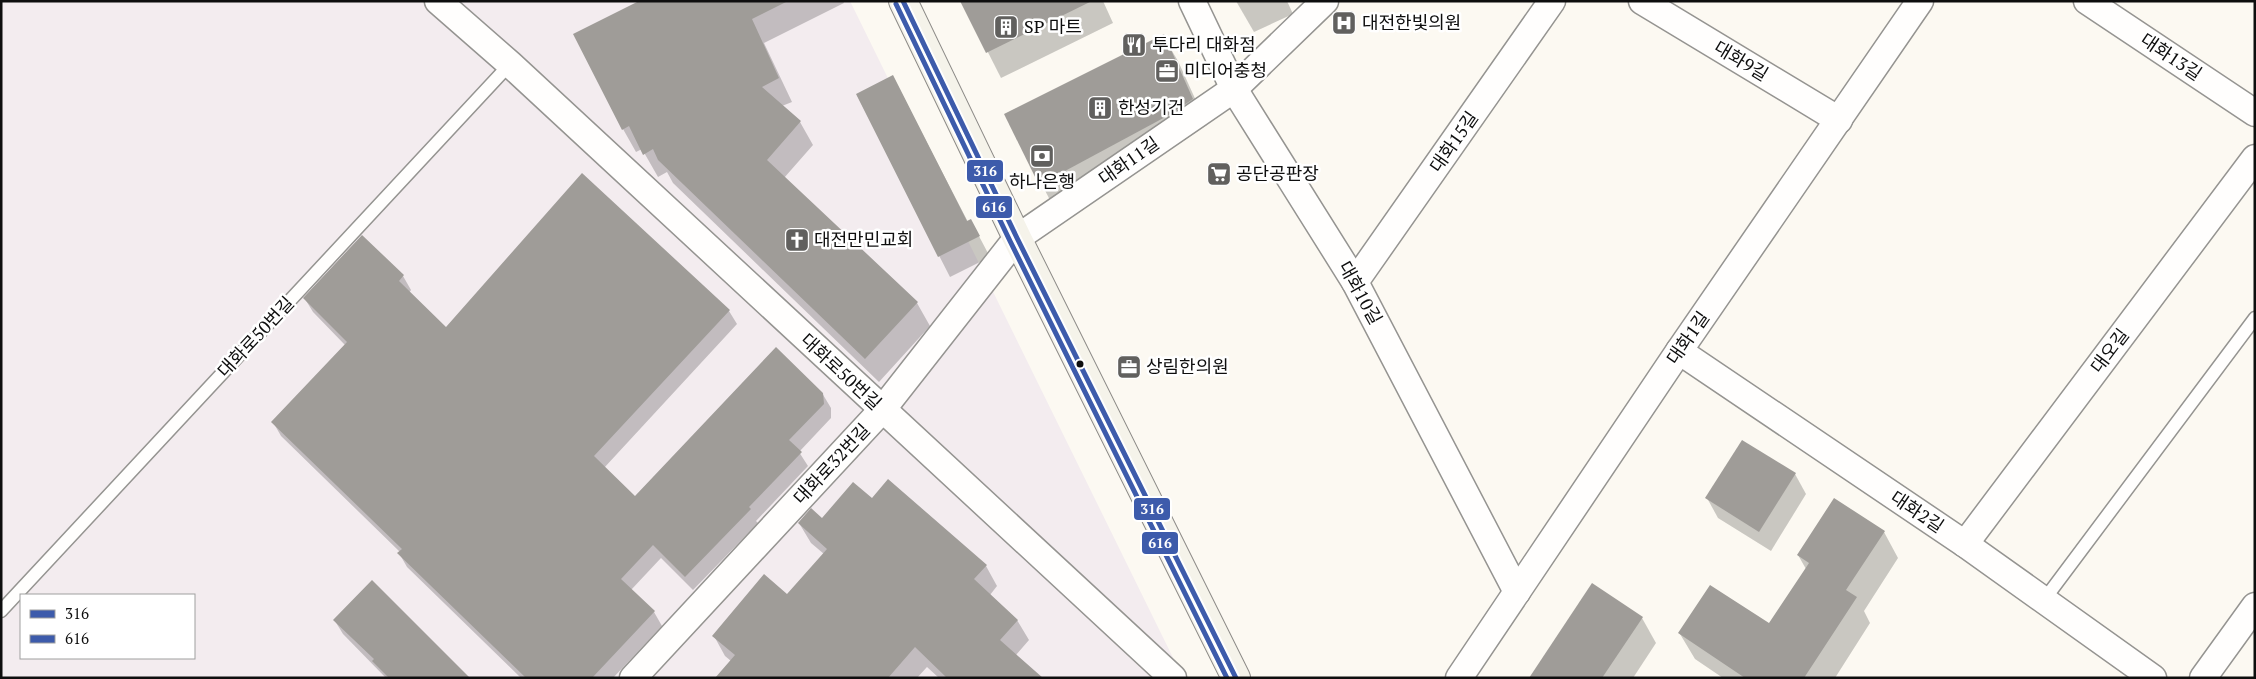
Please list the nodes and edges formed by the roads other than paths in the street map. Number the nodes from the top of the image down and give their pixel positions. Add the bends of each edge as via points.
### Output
1 (438, 1) edge
2 (903, 1) edge
3 (1192, 1) edge
4 (1325, 1) edge
5 (1552, 1) edge
6 (1642, 1) edge
7 (1920, 1) edge
8 (2087, 1) edge
9 (510, 64) junction
10 (1234, 89) junction
11 (2255, 113) edge
12 (1839, 120) junction
13 (2255, 158) edge
14 (1018, 238) junction
15 (1355, 282) junction
16 (2255, 318) edge
17 (1679, 351) junction
18 (882, 410) junction
19 (1965, 544) junction
20 (1517, 592) junction
21 (2044, 600) junction
22 (2255, 606) edge
23 (1, 611) edge
24 (633, 678) edge
25 (1173, 678) edge
26 (1236, 678) edge
27 (1459, 678) edge
28 (2153, 678) edge
29 (2203, 678) edge

1 - 9 street, 대화로50번길
2 - 14 main road
3 - 10 street, 대화10길
4 - 10 street, 대화11길
5 - 15 street, 대화15길
6 - 12 street, 대화9길
7 - 12 street, 대화1길
8 - 11 street, 대화13길
9 - 18 street, 대화로50번길
9 - 23 lane, 대화로50번길
10 - 14 street, 대화11길
10 - 15 street, 대화10길
12 - 17 street, 대화1길
13 - 19 street, 대오길
14 - 18 street, 대화로32번길
14 - 26 main road
15 - 20 street, 대화10길
16 - 21 lane
17 - 19 street, 대화2길
17 - 20 street, 대화1길
18 - 24 street, 대화로32번길
18 - 25 street, 대화로50번길
19 - 21 street, 대화2길
20 - 27 street, 대화1길
21 - 28 street, 대화2길
22 - 29 street

